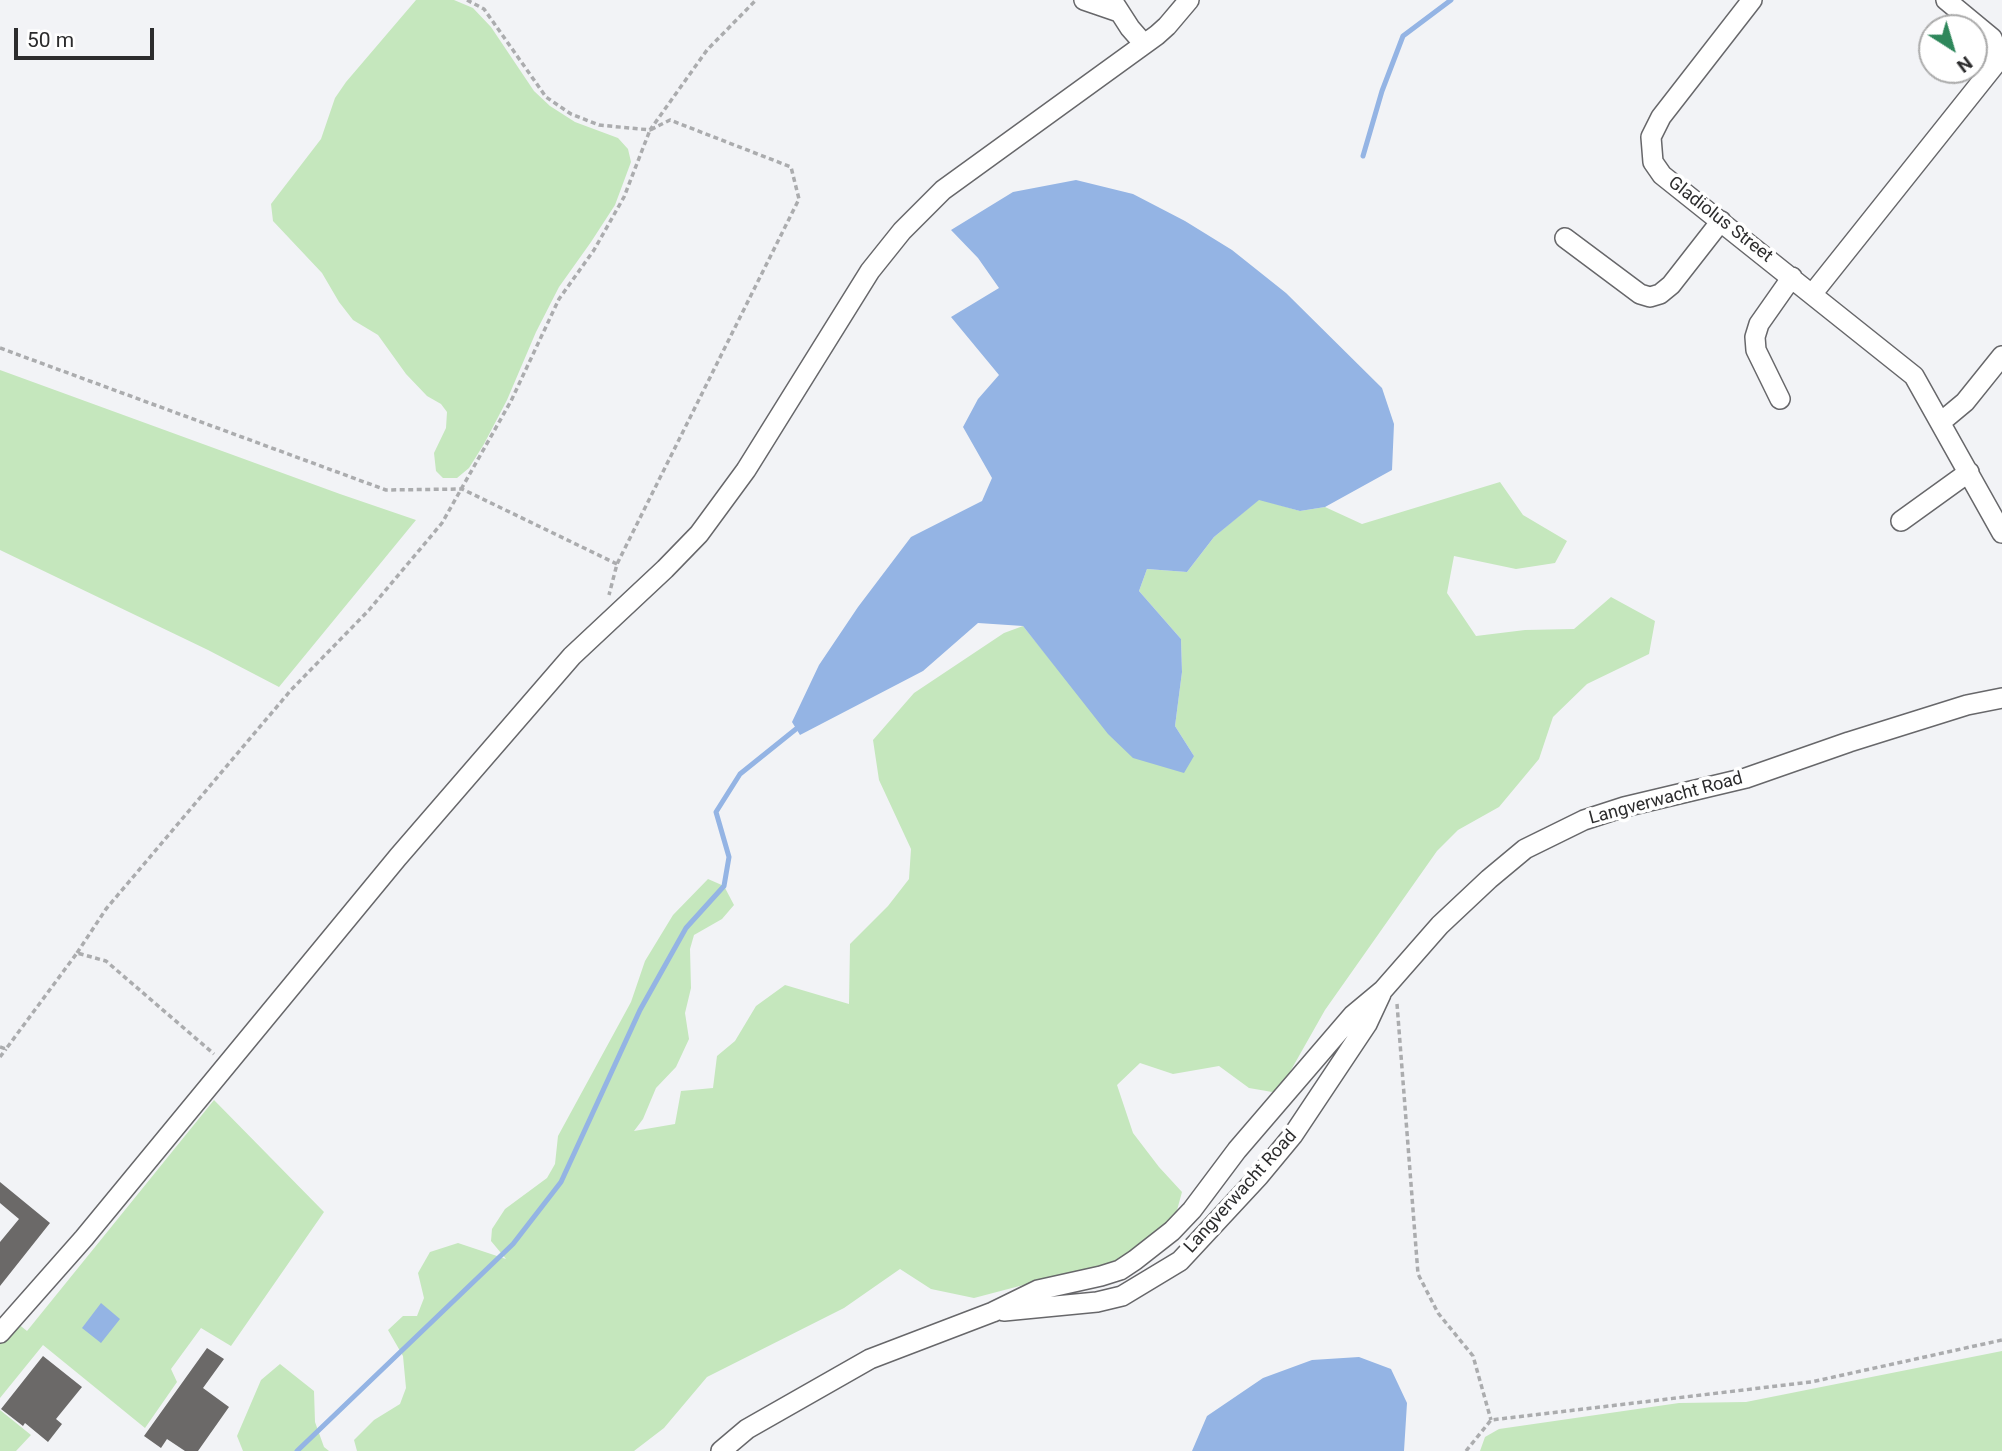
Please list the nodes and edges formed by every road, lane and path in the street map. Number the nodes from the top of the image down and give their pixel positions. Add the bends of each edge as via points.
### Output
1 (467, 0) edge
2 (756, 0) edge
3 (1084, 0) edge
4 (1189, 0) edge
5 (1752, 0) edge
6 (1947, 0) edge
7 (1116, 6) edge
8 (1144, 44) junction
9 (650, 130) junction
10 (1721, 221) junction
11 (1565, 238) dead end
12 (1792, 277) junction
13 (1813, 293) junction
14 (0, 348) edge
15 (2002, 356) edge
16 (1780, 400) dead end
17 (1941, 422) junction
18 (1969, 472) junction
19 (462, 489) junction
20 (1901, 520) dead end
21 (2002, 533) edge
22 (617, 564) junction
23 (600, 630) junction
24 (2002, 698) edge
25 (77, 953) junction
26 (1385, 988) junction
27 (0, 1047) edge
28 (6, 1049) junction
29 (0, 1057) edge
30 (226, 1065) junction
31 (993, 1312) junction
32 (0, 1333) edge
33 (2002, 1340) edge
34 (1491, 1420) junction
35 (721, 1451) edge
36 (1466, 1451) edge

1 - 9 path via 484,9 546,97 599,125
2 - 9 path via 707,50
3 - 7 street
4 - 8 street
5 - 10 street, Gladiolus Street via 1661,117 1651,137 1653,162 1662,175
6 - 13 street via 1992,38 1997,51 1994,66
7 - 8 street
8 - 23 street via 943,190 902,231 870,271 746,470 699,534
9 - 19 path via 624,197 559,299 511,401
9 - 22 path via 670,120 791,167 799,199
10 - 11 street via 1671,285 1650,297
10 - 12 street, Gladiolus Street
12 - 13 street, Gladiolus Street
12 - 16 street via 1755,337 1756,350
13 - 17 street, Gladiolus Street via 1914,376
14 - 19 path via 386,490
15 - 17 street via 1965,402
17 - 18 street, Gladiolus Street
18 - 20 street
18 - 21 street, Gladiolus Street
19 - 22 path
19 - 25 path via 442,523 369,610 291,690 106,909
22 - 23 path
23 - 30 street via 572,656 435,815
24 - 26 street, Langverwacht Road via 1954,709 1746,778 1624,807 1558,831 1525,849 1489,879 1440,925
25 - 28 path
25 - 30 path via 106,961
26 - 31 street, Langverwacht Road via 1319,1052 1172,1231 1120,1270 1038,1290
26 - 31 street, Langverwacht Road via 1367,1024 1293,1135 1180,1261 1122,1296 1097,1303
26 - 34 path via 1396,994 1418,1274 1438,1313 1473,1356
27 - 28 path
28 - 29 path
30 - 32 street
31 - 35 street, Langverwacht Road via 870,1359 747,1429
33 - 34 path via 1811,1382
34 - 36 path

